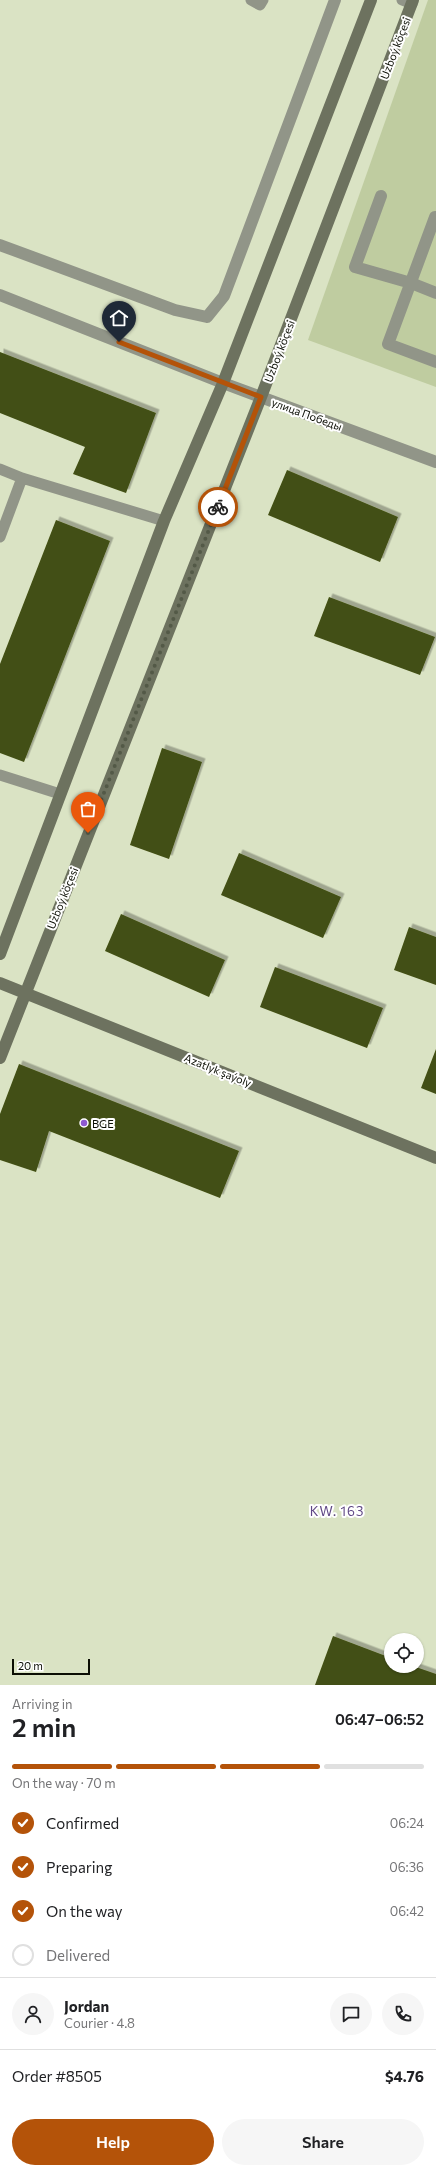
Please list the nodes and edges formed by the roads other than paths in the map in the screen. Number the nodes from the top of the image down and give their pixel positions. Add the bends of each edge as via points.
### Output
1 (251, 0) edge
2 (263, 0) edge
3 (335, 0) edge
4 (371, 0) edge
5 (409, 1) edge
6 (381, 196) dead end
7 (435, 217) edge
8 (0, 245) edge
9 (411, 283) junction
10 (436, 293) edge
11 (0, 295) edge
12 (436, 362) edge
13 (222, 382) junction
14 (261, 397) junction
15 (436, 462) edge
16 (0, 469) edge
17 (22, 478) junction
18 (164, 521) junction
19 (0, 537) edge
20 (0, 775) edge
21 (60, 794) junction
22 (0, 954) edge
23 (0, 983) edge
24 (25, 992) junction
25 (0, 1058) edge
26 (436, 1158) edge

1 - 2 lane via 260,6
3 - 8 street via 224,296 207,317 175,310
4 - 13 street
5 - 14 street, Uzboý köçesi
6 - 9 street via 355,267
7 - 9 street
9 - 10 street
9 - 12 street via 388,344
11 - 13 street, улица Победы
13 - 14 street, улица Победы
13 - 18 street
14 - 15 street, улица Победы
14 - 24 street, Uzboý köçesi
16 - 17 lane
17 - 18 lane
17 - 19 lane
18 - 21 street
20 - 21 lane
21 - 22 street
23 - 24 street, Azatlyk şaýoly
24 - 25 street, Uzboý köçesi
24 - 26 street, Azatlyk şaýoly

